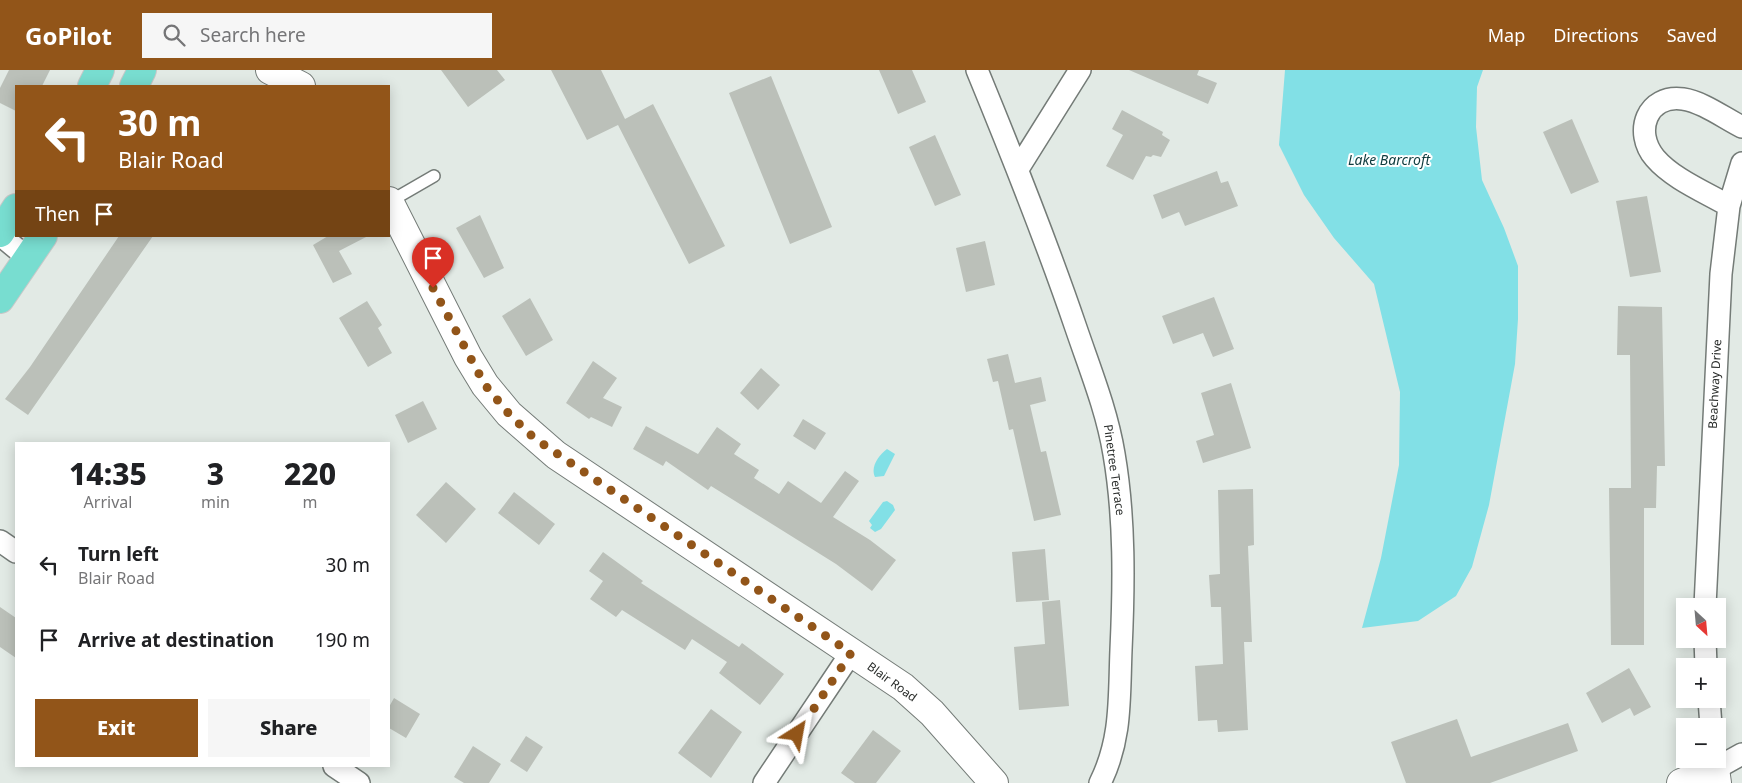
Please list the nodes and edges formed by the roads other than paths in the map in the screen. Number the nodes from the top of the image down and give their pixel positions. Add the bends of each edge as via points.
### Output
1 (100, 70) edge
2 (142, 70) edge
3 (270, 70) edge
4 (977, 70) edge
5 (1080, 70) edge
6 (92, 85) edge
7 (134, 85) edge
8 (299, 85) edge
9 (1742, 127) edge
10 (1742, 163) edge
11 (1018, 169) junction
12 (434, 176) dead end
13 (390, 201) edge
14 (390, 204) edge
15 (1728, 206) junction
16 (15, 210) edge
17 (0, 234) edge
18 (35, 247) edge
19 (0, 299) edge
20 (0, 541) edge
21 (15, 551) edge
22 (1705, 598) edge
23 (851, 653) junction
24 (1742, 754) edge
25 (335, 767) edge
26 (1715, 770) edge
27 (359, 783) edge
28 (764, 783) edge
29 (994, 783) edge
30 (1100, 783) edge
31 (1681, 783) edge

1 - 6 main road
2 - 7 main road
3 - 8 street
4 - 11 street, Pinetree Terrace
5 - 11 street
9 - 15 street via 1683,99 1659,104 1644,122 1646,143 1654,157 1666,168
10 - 15 street, Beachway Drive
11 - 30 street, Pinetree Terrace via 1106,417 1121,503 1122,633 1116,744
12 - 13 lane
14 - 23 street, Blair Road via 468,357 485,385 509,414 556,454
15 - 22 street, Beachway Drive via 1721,274
16 - 17 main road
17 - 18 street
18 - 19 main road
20 - 21 street
23 - 28 street
23 - 29 street, Blair Road via 903,687 932,713
24 - 26 street
25 - 27 street
26 - 31 street

